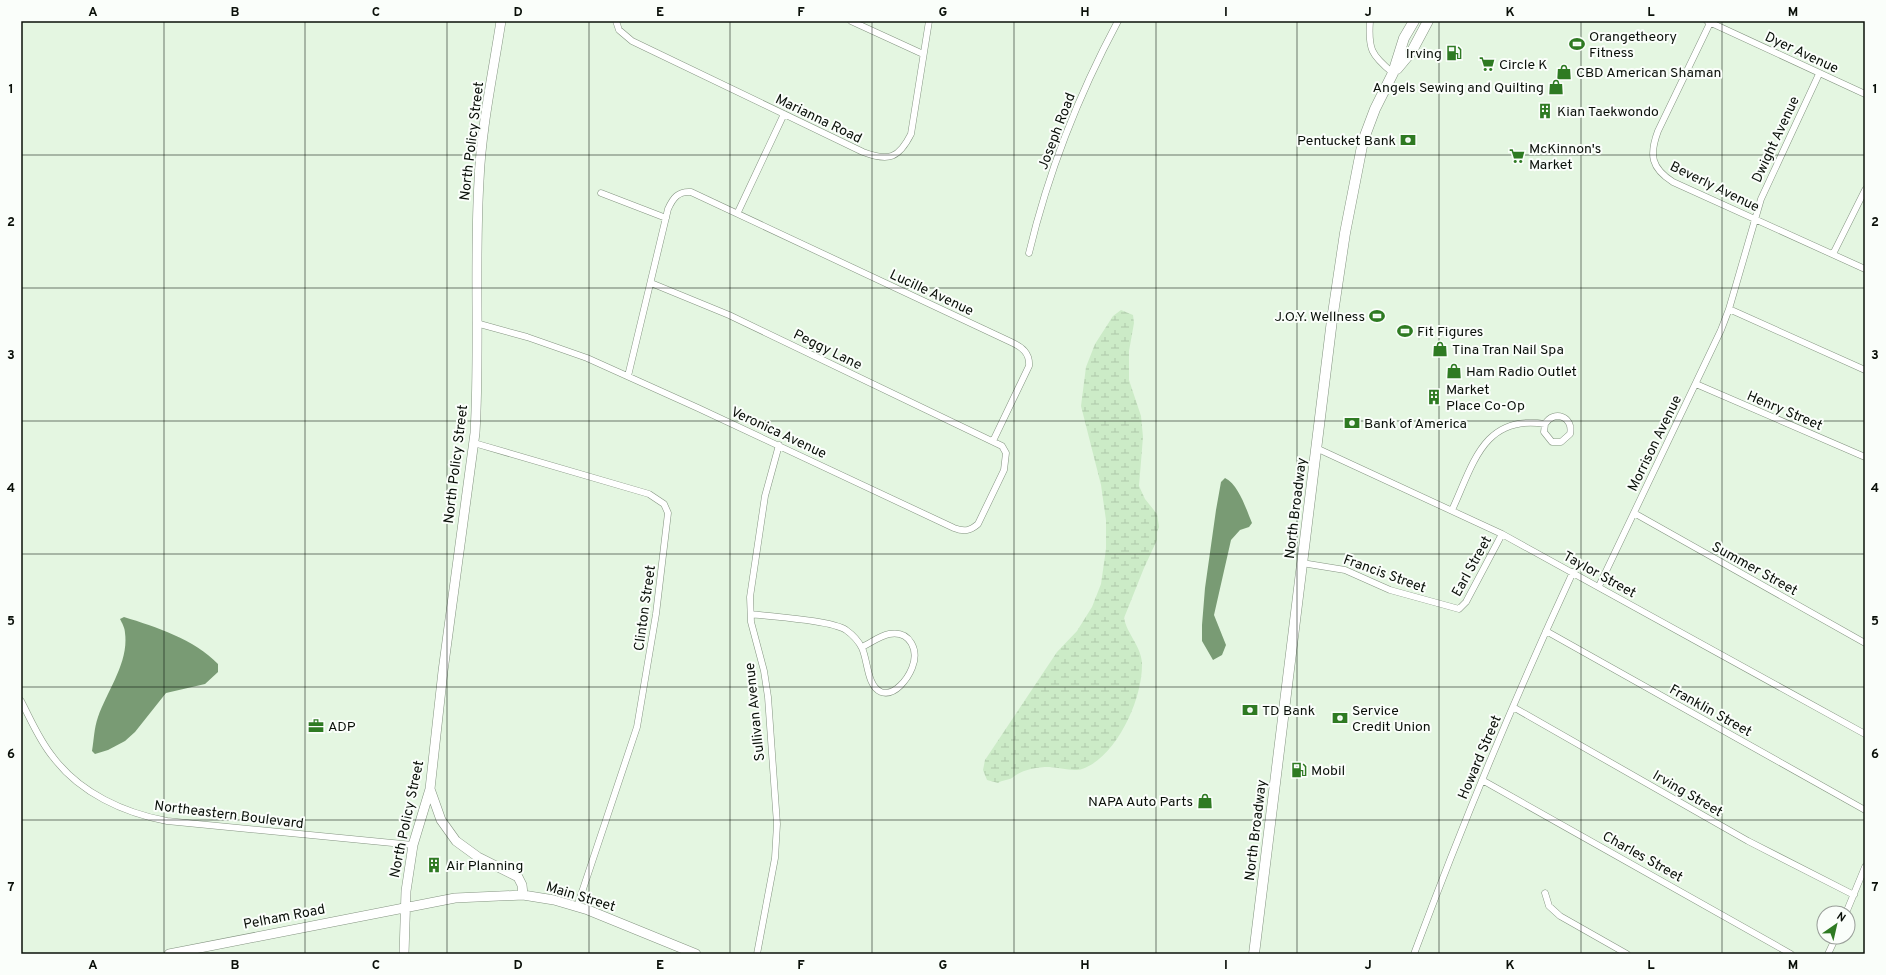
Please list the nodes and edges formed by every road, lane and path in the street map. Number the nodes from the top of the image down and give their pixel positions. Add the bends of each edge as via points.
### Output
1 (501, 21) edge
2 (616, 21) edge
3 (852, 21) edge
4 (929, 21) edge
5 (1118, 21) edge
6 (1370, 21) edge
7 (1414, 21) edge
8 (1428, 21) edge
9 (1708, 22) edge
10 (924, 54) junction
11 (1393, 73) junction
12 (1820, 74) junction
13 (1865, 94) edge
14 (784, 114) junction
15 (1865, 190) edge
16 (601, 192) dead end
17 (738, 212) junction
18 (666, 218) junction
19 (1754, 219) junction
20 (1028, 253) dead end
21 (1833, 254) junction
22 (1865, 269) edge
23 (651, 283) junction
24 (1729, 309) junction
25 (476, 323) junction
26 (1865, 370) edge
27 (628, 376) junction
28 (1696, 384) junction
29 (1545, 424) junction
30 (993, 441) junction
31 (474, 443) junction
32 (779, 445) junction
33 (1316, 448) junction
34 (1865, 457) edge
35 (1452, 510) junction
36 (1634, 513) junction
37 (1502, 534) junction
38 (1302, 563) junction
39 (1573, 572) junction
40 (1599, 586) junction
41 (1460, 609) joint
42 (751, 614) junction
43 (1546, 631) junction
44 (1865, 643) edge
45 (862, 647) junction
46 (21, 701) edge
47 (1513, 707) junction
48 (1865, 734) edge
49 (1482, 780) junction
50 (430, 789) junction
51 (1865, 810) edge
52 (413, 845) junction
53 (1865, 867) edge
54 (1545, 893) dead end
55 (523, 895) junction
56 (1854, 895) junction
57 (1850, 905) edge
58 (577, 907) junction
59 (405, 908) junction
60 (169, 954) edge
61 (404, 954) edge
62 (696, 954) edge
63 (757, 954) edge
64 (1254, 954) edge
65 (1414, 954) edge
66 (1627, 954) edge
67 (1791, 954) edge

1 - 25 street, North Policy Street via 479,179
2 - 14 street, Marianna Road via 619,30 632,41
3 - 10 street
4 - 10 street, Marianna Road
5 - 20 street, Joseph Road via 1089,78 1067,133 1041,206
6 - 11 street via 1371,51 1377,60
7 - 11 main road, North Broadway via 1404,38
8 - 11 main road, North Broadway via 1412,51
9 - 12 street, Dyer Avenue
9 - 19 street, Beverly Avenue via 1658,131 1652,156 1655,165 1666,178
10 - 14 street, Marianna Road via 911,134 904,149 896,154 888,157 871,155
11 - 33 main road, North Broadway via 1368,125 1356,173 1339,269
12 - 13 street, Dyer Avenue
12 - 19 street, Dwight Avenue via 1766,187
14 - 17 street
15 - 21 street
16 - 18 street
17 - 18 street, Lucille Avenue via 686,191 675,196
17 - 30 street, Lucille Avenue via 1025,350 1029,366
18 - 23 street, Lucille Avenue
19 - 21 street, Beverly Avenue
19 - 24 street, Dwight Avenue
21 - 22 street, Beverly Avenue
23 - 27 street, Lucille Avenue
23 - 30 street, Peggy Lane via 729,315
24 - 26 street
24 - 28 street, Morrison Avenue
25 - 27 street, Veronica Avenue via 568,350
25 - 31 street, North Policy Street via 477,399
27 - 32 street, Veronica Avenue
28 - 34 street, Henry Street
28 - 36 street, Morrison Avenue
29 - 29 street via 1544,432 1552,442 1561,442 1568,438 1570,425 1560,416 1551,417
29 - 35 street via 1526,422 1500,430 1489,438 1475,460
30 - 32 street, Veronica Avenue via 1002,446 1006,453 1004,470 978,524 972,530 963,531
31 - 50 street, North Policy Street
31 - 58 street, Clinton Street via 649,494 664,504 668,513 656,614 637,727
32 - 42 street, Sullivan Avenue via 765,496 750,597
33 - 35 street, Taylor Street
33 - 38 main road, North Broadway
35 - 37 street, Taylor Street
36 - 40 street, Morrison Avenue
36 - 44 street, Summer Street
37 - 39 street, Taylor Street
37 - 41 street, Earl Street
38 - 41 street, Francis Street via 1345,570 1390,590
38 - 64 main road, North Broadway
39 - 40 street, Taylor Street
39 - 43 street, Howard Street
40 - 48 street, Taylor Street
42 - 45 street via 835,625 850,633
42 - 63 street, Sullivan Avenue via 768,697 777,832 775,858
43 - 47 street, Howard Street
43 - 51 street, Franklin Street
45 - 45 street via 872,681 882,692 890,693 896,689 912,669 914,649 910,640 903,636 884,635
46 - 52 street, Northeastern Boulevard via 46,748 60,766 90,791 122,808 167,821
47 - 49 street, Howard Street
47 - 56 street, Irving Street via 1748,841
49 - 65 street, Howard Street
49 - 67 street, Charles Street
50 - 52 street, North Policy Street
50 - 55 street via 441,820 456,841 474,855 518,877
52 - 59 street, North Policy Street
53 - 56 street
54 - 66 street via 1549,906 1560,916
55 - 58 street, Main Street
55 - 59 street, Main Street via 455,898
56 - 57 street
58 - 62 street, Main Street
59 - 60 street, Pelham Road
59 - 61 street, North Policy Street

